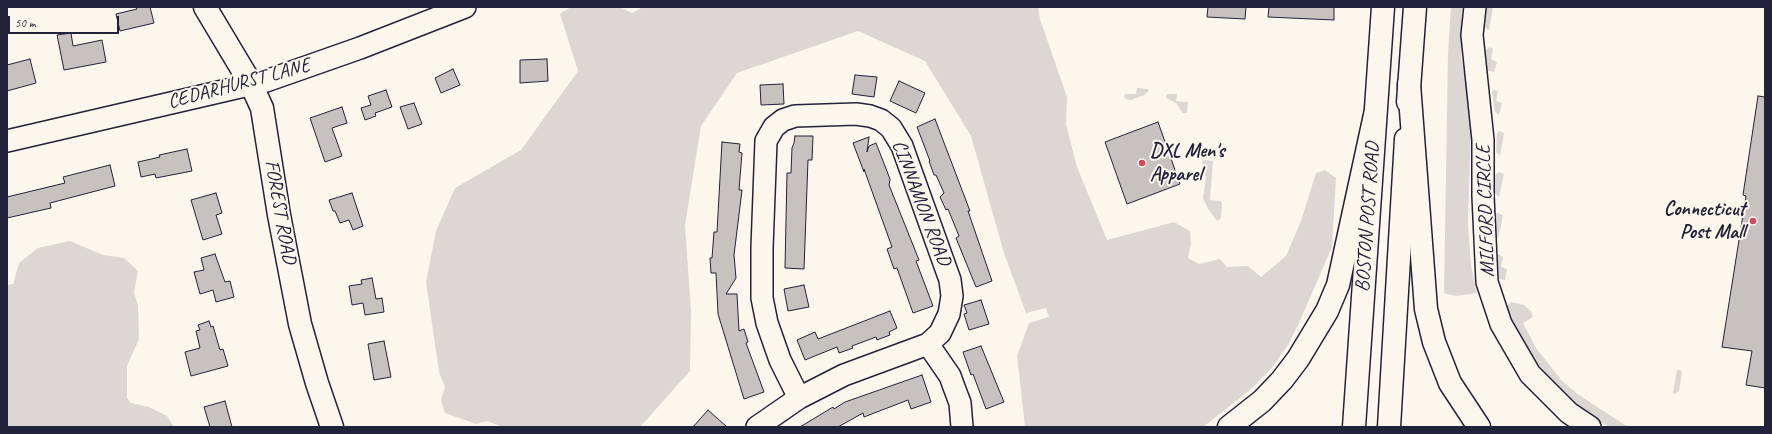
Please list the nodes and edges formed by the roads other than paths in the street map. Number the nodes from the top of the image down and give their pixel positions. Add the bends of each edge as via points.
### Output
1 (205, 7) edge
2 (464, 7) edge
3 (1383, 7) edge
4 (1415, 7) edge
5 (1475, 7) edge
6 (251, 84) junction
7 (1409, 84) junction
8 (1375, 115) junction
9 (7, 141) edge
10 (928, 344) junction
11 (799, 398) junction
12 (332, 427) edge
13 (757, 427) edge
14 (962, 427) edge
15 (1229, 427) edge
16 (1354, 427) edge
17 (1389, 427) edge
18 (1479, 427) edge
19 (1590, 427) edge

1 - 6 main road, FOREST ROAD
2 - 6 street, CEDARHURST LANE via 286,75
3 - 8 main road, BOSTON POST ROAD
4 - 7 main road, BOSTON POST ROAD
5 - 19 street, MILFORD CIRCLE via 1472,35 1483,140 1487,282 1501,324 1530,374 1569,413
6 - 9 street, CEDARHURST LANE
6 - 12 main road, FOREST ROAD via 262,108 300,324
7 - 17 main road, BOSTON POST ROAD
7 - 18 main road via 1426,308 1434,342 1450,383
8 - 15 main road via 1338,285 1327,311 1282,380 1262,401
8 - 16 main road, BOSTON POST ROAD
10 - 11 street, CINNAMON ROAD via 844,375
10 - 11 street, CINNAMON ROAD via 945,323 951,305 952,288 947,268 899,140 886,124 870,116 808,115 789,118 774,127 766,141 761,282 767,323 780,360
10 - 14 street via 950,376 960,403
11 - 13 street, CINNAMON ROAD

